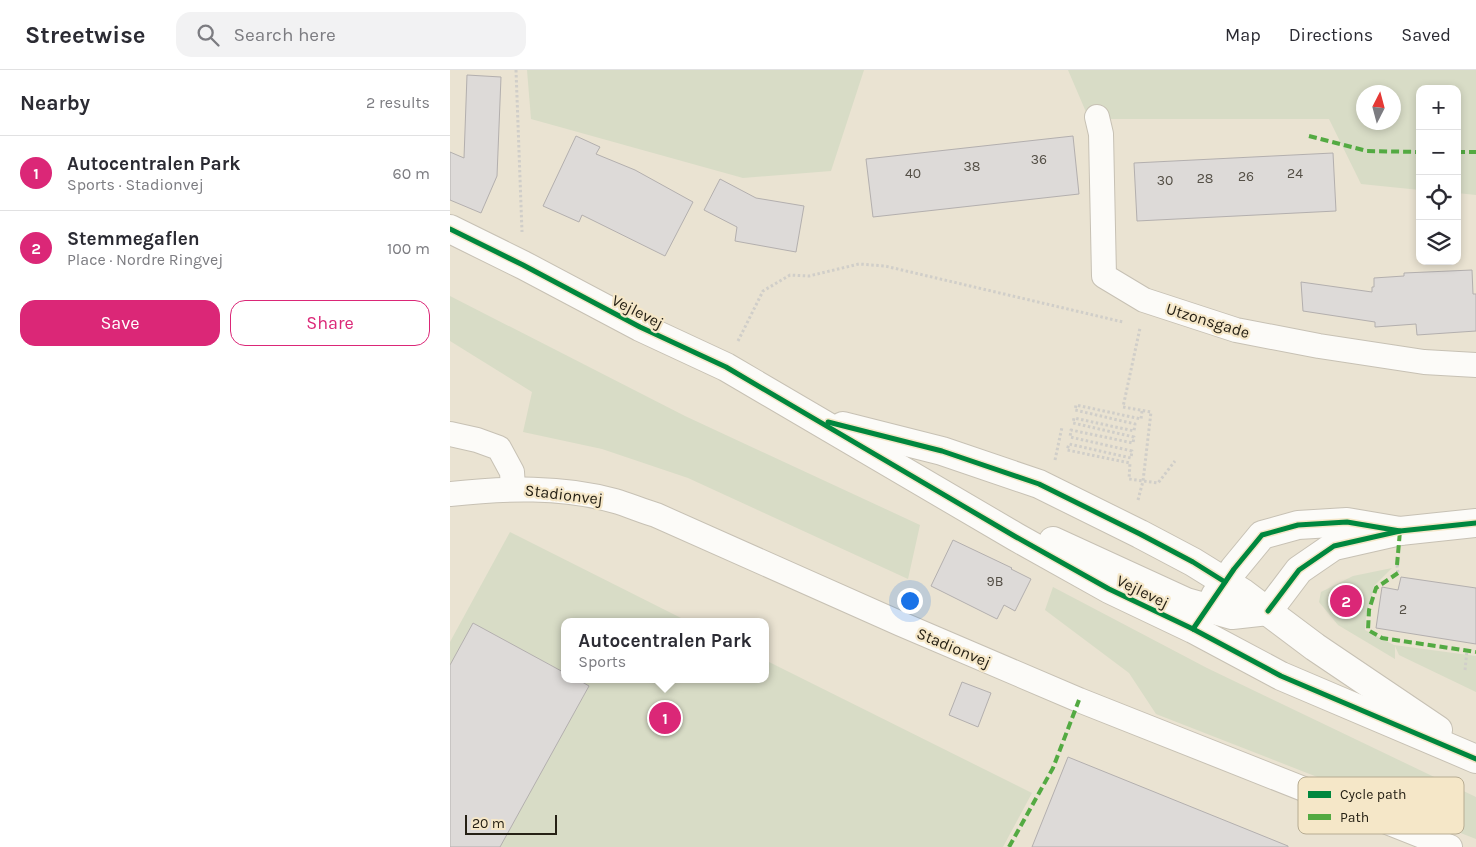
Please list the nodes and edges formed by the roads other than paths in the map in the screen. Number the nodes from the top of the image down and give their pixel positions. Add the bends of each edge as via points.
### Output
1 (1097, 117) dead end
2 (450, 229) edge
3 (1476, 365) edge
4 (812, 418) junction
5 (450, 434) edge
6 (513, 488) junction
7 (450, 494) edge
8 (1476, 523) edge
9 (1400, 531) junction
10 (1224, 582) junction
11 (1268, 611) junction
12 (1200, 618) junction
13 (1476, 758) edge
14 (1298, 787) edge
15 (1417, 834) edge
16 (1450, 847) edge

1 - 3 street, Utzonsgade via 1101,134 1104,276 1144,300 1236,330 1424,362
2 - 4 main road, Vejlevej via 640,327 726,367
4 - 10 main road, Vejlevej via 942,451 1039,484 1148,538
4 - 12 main road, Vejlevej via 1109,589
5 - 6 street via 500,448 512,472
6 - 7 street, Stadionvej
6 - 14 street, Stadionvej via 583,494 656,515 1079,700
8 - 9 main road
9 - 10 main road via 1347,522 1298,525 1262,535
9 - 11 main road via 1334,546 1299,570
10 - 11 main road, Vejlevej
10 - 12 main road
11 - 12 main road
11 - 13 main road, Vejlevej
12 - 13 main road, Vejlevej via 1281,676
15 - 16 street, Stadionvej

